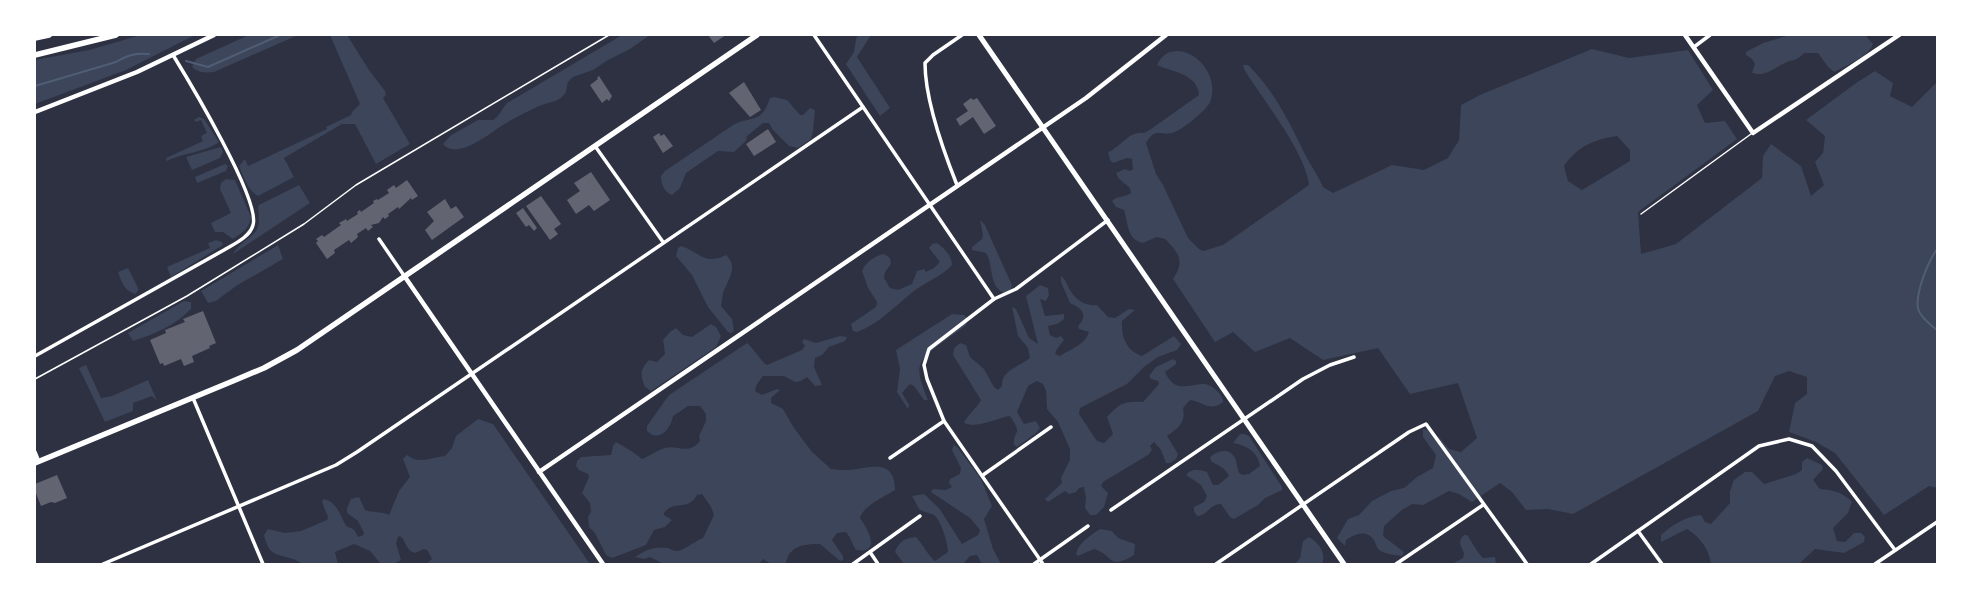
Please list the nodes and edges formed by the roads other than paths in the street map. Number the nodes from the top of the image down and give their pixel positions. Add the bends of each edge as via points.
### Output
1 (48, 35) edge
2 (116, 35) edge
3 (214, 35) edge
4 (757, 35) edge
5 (814, 35) edge
6 (962, 35) edge
7 (979, 35) edge
8 (1166, 35) edge
9 (1685, 35) edge
10 (1710, 35) edge
11 (1899, 35) edge
12 (35, 38) edge
13 (1694, 47) junction
14 (35, 55) edge
15 (174, 55) junction
16 (864, 107) junction
17 (35, 112) edge
18 (1043, 127) junction
19 (1753, 133) junction
20 (595, 146) junction
21 (957, 185) junction
22 (930, 204) junction
23 (1641, 214) dead end
24 (1108, 220) junction
25 (379, 239) dead end
26 (663, 242) junction
27 (405, 277) junction
28 (994, 299) junction
29 (35, 356) edge
30 (1354, 356) dead end
31 (472, 375) junction
32 (193, 398) junction
33 (1245, 419) junction
34 (944, 421) junction
35 (1051, 427) dead end
36 (35, 452) edge
37 (890, 458) dead end
38 (37, 462) edge
39 (539, 472) junction
40 (983, 475) junction
41 (1303, 504) junction
42 (1483, 505) junction
43 (238, 506) junction
44 (1111, 510) dead end
45 (920, 516) dead end
46 (1937, 522) edge
47 (1088, 526) dead end
48 (1638, 532) junction
49 (1895, 550) junction
50 (870, 552) junction
51 (1040, 560) junction
52 (103, 564) edge
53 (263, 564) edge
54 (603, 564) edge
55 (853, 564) edge
56 (878, 564) edge
57 (1034, 564) edge
58 (1044, 564) edge
59 (1216, 564) edge
60 (1344, 564) edge
61 (1396, 564) edge
62 (1527, 564) edge
63 (1591, 564) edge
64 (1662, 564) edge
65 (1875, 564) edge

1 - 12 main road
2 - 14 main road
3 - 15 street
4 - 20 main road
5 - 16 street
6 - 21 street via 925,63 925,79 941,143
7 - 18 main road
8 - 18 street via 1086,98
9 - 13 street
10 - 13 street
11 - 19 street
13 - 19 street
15 - 17 street
15 - 29 street via 232,162 252,210 252,229 244,238 224,250
16 - 22 street
16 - 26 street
18 - 21 street
18 - 24 main road
19 - 23 lane
20 - 26 street
20 - 27 main road
21 - 22 street
22 - 28 street
22 - 39 street
24 - 28 street via 1016,289
24 - 33 main road
25 - 27 street
26 - 31 street
27 - 31 street
27 - 32 main road via 297,350 264,368
28 - 34 street via 929,349 924,364 927,379
30 - 33 street via 1303,379
31 - 39 street
31 - 43 street via 336,465
32 - 38 main road
32 - 43 street
33 - 41 main road
33 - 44 street
34 - 37 street
34 - 40 street
35 - 40 street
36 - 38 street
39 - 54 street
40 - 51 street
41 - 42 street via 1416,428 1426,424
41 - 59 street
41 - 60 main road
42 - 61 street
42 - 62 street
43 - 52 street
43 - 53 street
45 - 50 street
46 - 49 street
47 - 51 street
48 - 49 street via 1759,446 1789,439 1812,446 1831,466
48 - 63 street
48 - 64 street
49 - 65 street
50 - 55 street
50 - 56 street
51 - 57 street
51 - 58 street

